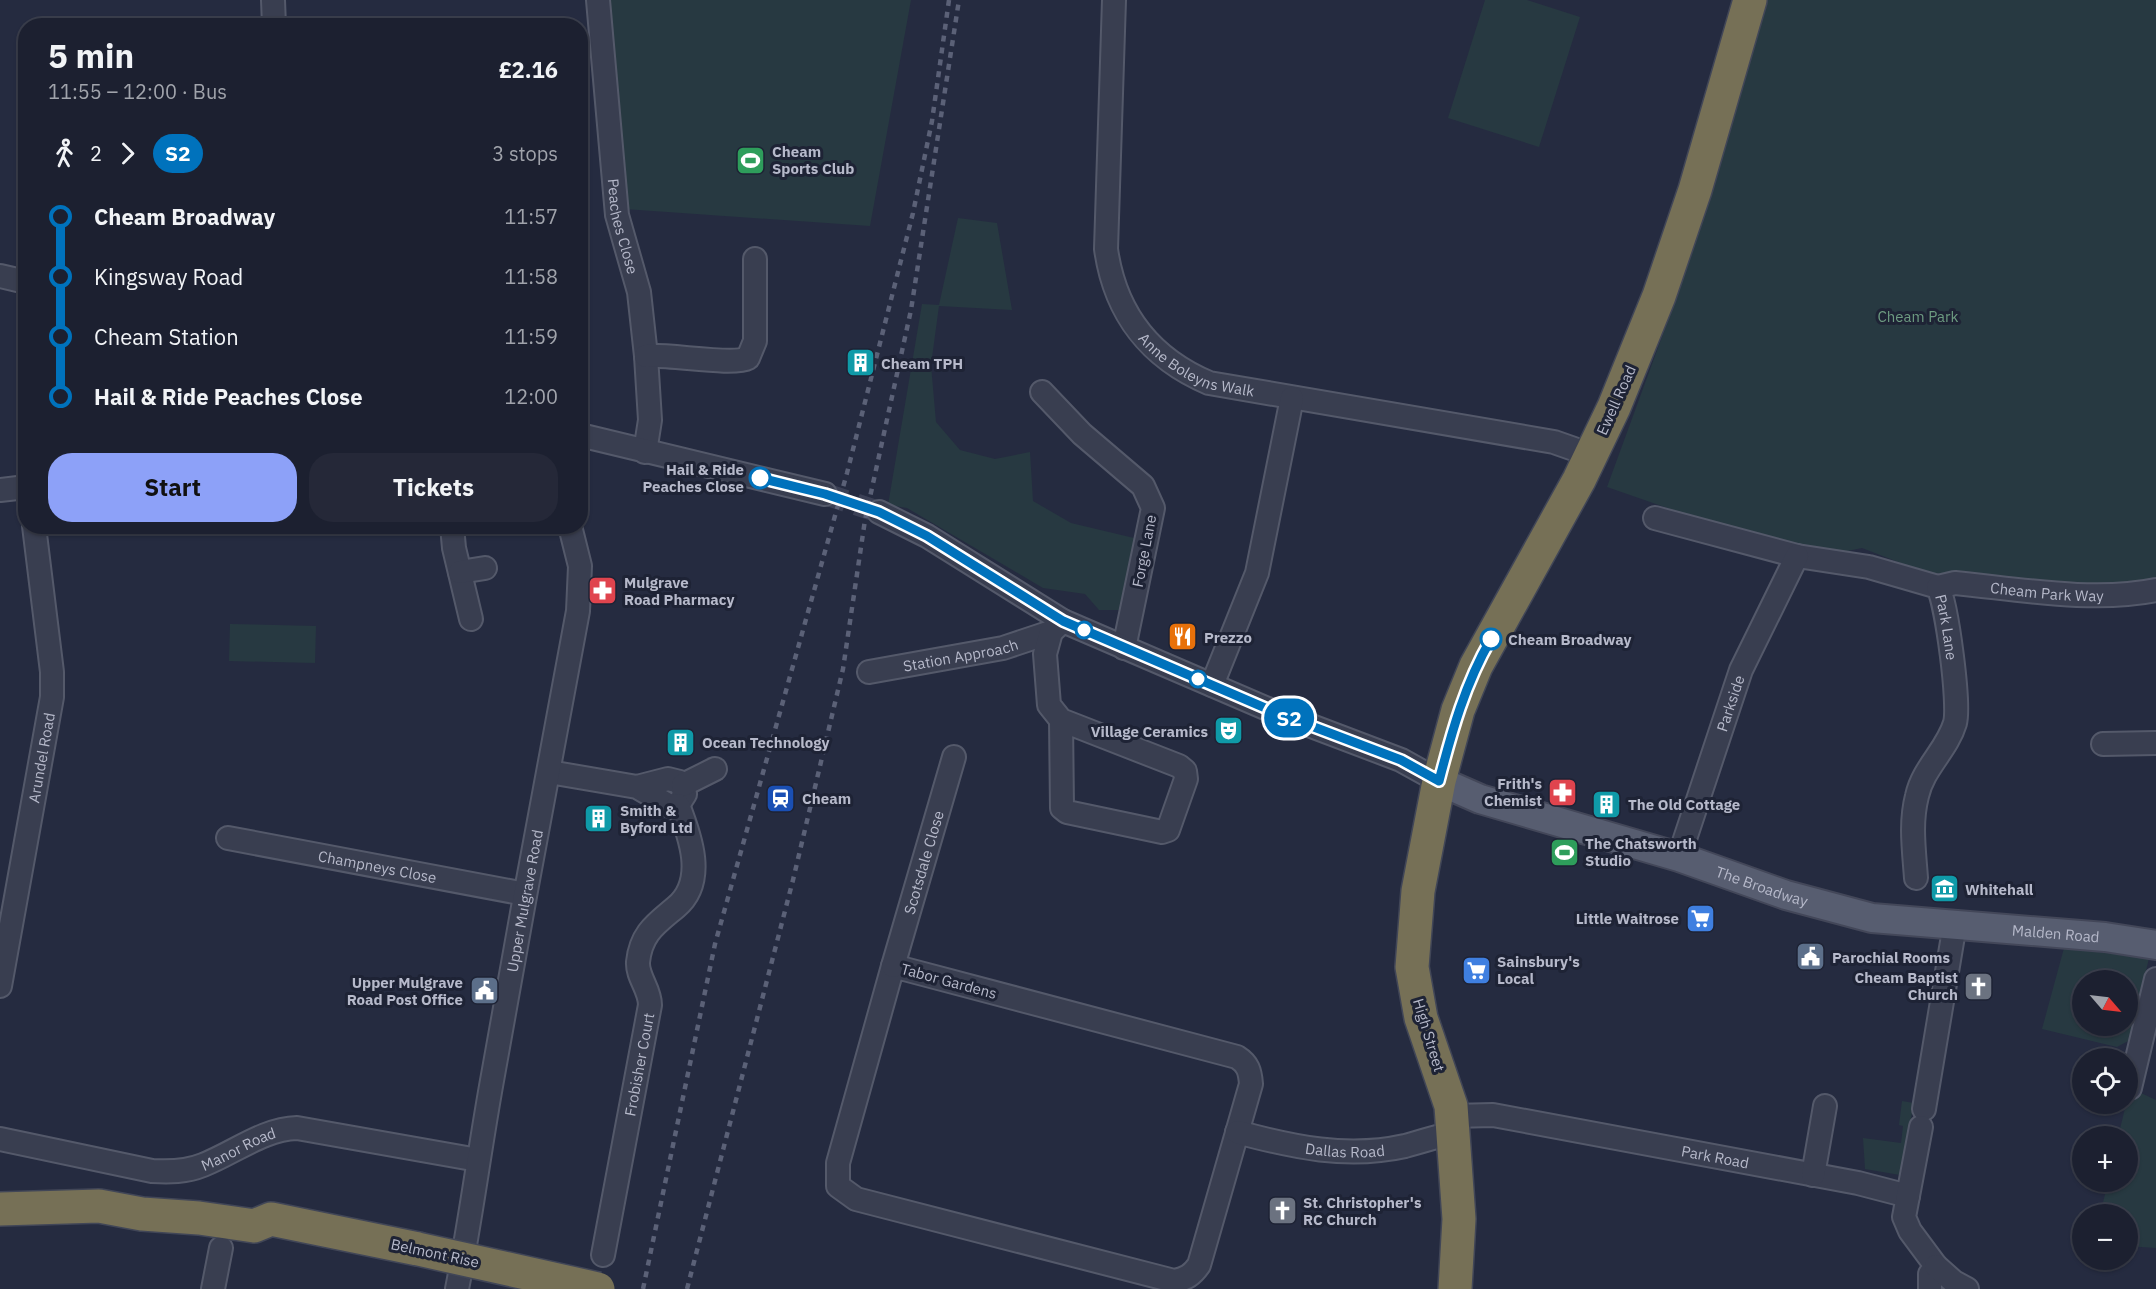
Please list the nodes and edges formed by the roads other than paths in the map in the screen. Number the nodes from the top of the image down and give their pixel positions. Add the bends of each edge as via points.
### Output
1 (273, 0) edge
2 (598, 0) edge
3 (1114, 0) edge
4 (1750, 0) edge
5 (274, 18) edge
6 (755, 259) dead end
7 (0, 276) edge
8 (18, 280) edge
9 (646, 356) junction
10 (1042, 392) dead end
11 (1292, 398) junction
12 (588, 437) edge
13 (645, 452) junction
14 (1591, 455) junction
15 (18, 488) edge
16 (0, 490) edge
17 (825, 494) tunnel mouth
18 (879, 512) tunnel mouth
19 (1655, 518) dead end
20 (35, 534) edge
21 (454, 534) edge
22 (572, 534) edge
23 (1797, 556) junction
24 (485, 568) dead end
25 (460, 572) junction
26 (1938, 587) junction
27 (2156, 590) edge
28 (471, 619) dead end
29 (1057, 626) junction
30 (1124, 648) junction
31 (869, 672) dead end
32 (1212, 685) junction
33 (1061, 720) junction
34 (2156, 743) edge
35 (2103, 744) dead end
36 (954, 757) dead end
37 (715, 769) dead end
38 (549, 772) junction
39 (1439, 781) junction
40 (682, 804) junction
41 (228, 838) dead end
42 (1679, 857) junction
43 (1916, 878) dead end
44 (525, 894) junction
45 (1955, 924) junction
46 (2156, 945) edge
47 (893, 966) junction
48 (2156, 979) edge
49 (0, 986) edge
50 (2150, 1034) edge
51 (2138, 1066) edge
52 (1825, 1106) dead end
53 (1453, 1125) junction
54 (1237, 1132) junction
55 (0, 1139) edge
56 (478, 1160) junction
57 (1813, 1175) junction
58 (0, 1190) edge
59 (1908, 1196) junction
60 (0, 1209) edge
61 (271, 1219) junction
62 (221, 1248) dead end
63 (603, 1256) dead end
64 (1936, 1266) junction
65 (458, 1282) edge
66 (213, 1289) edge
67 (598, 1289) edge
68 (1455, 1289) edge
69 (1930, 1289) edge
70 (1967, 1289) edge

1 - 5 street
2 - 9 street, Peaches Close via 617,215 639,292
3 - 11 street, Anne Boleyns Walk via 1106,227 1110,274 1118,298 1143,338 1174,366 1209,383
4 - 14 highway, Ewell Road via 1695,190 1659,296
6 - 9 street via 755,341 748,358 736,362
7 - 8 street
9 - 13 street, Peaches Close via 650,420
10 - 30 street, Forge Lane via 1150,495 1153,508
11 - 14 street, Anne Boleyns Walk via 1450,417 1571,446
11 - 32 street via 1257,573
12 - 13 street
13 - 17 street
14 - 39 highway, Ewell Road via 1476,666 1458,710
15 - 16 street
18 - 29 street via 927,536
19 - 23 street, Park Lane
20 - 49 street, Arundel Road via 52,697
21 - 25 street
22 - 38 street, Upper Mulgrave Road via 580,566 580,588
23 - 26 street, Park Lane via 1869,567
23 - 42 street, Parkside via 1741,670
24 - 25 street
25 - 28 street
26 - 27 street, Cheam Park Way via 1955,583 2079,594
26 - 43 street, Park Lane via 1957,706 1950,734 1929,766 1917,795 1913,814
29 - 30 street
29 - 31 street, Station Approach via 1003,648
29 - 33 street via 1045,654 1049,705
30 - 32 street
32 - 39 street via 1401,760
33 - 33 street via 1062,808 1162,832 1168,830 1186,779 1185,771
34 - 35 street
36 - 47 street, Scotsdale Close
37 - 40 street
38 - 40 street via 637,787 676,780
38 - 44 street, Upper Mulgrave Road
39 - 42 main road, The Broadway via 1480,798
39 - 53 highway, High Street via 1418,891 1412,967 1421,1018
40 - 63 street, Frobisher Court via 694,860 685,898 652,927 638,963 650,993 650,1005
41 - 44 street, Champneys Close
42 - 45 main road, The Broadway via 1786,895 1872,918
44 - 56 street, Upper Mulgrave Road
45 - 46 main road, Malden Road
45 - 59 street
47 - 54 street, Tabor Gardens via 1237,1057 1245,1062 1251,1084
47 - 54 street, Tabor Gardens via 838,1163 838,1186 856,1198 1174,1281 1185,1280 1199,1265
48 - 50 street
50 - 51 street
52 - 57 street
53 - 54 street, Dallas Road via 1404,1146 1345,1152 1288,1146
53 - 57 street, Park Road via 1493,1115
53 - 68 highway, High Street via 1459,1219
55 - 56 street, Manor Road via 171,1172 201,1166 290,1128
56 - 65 street, Upper Mulgrave Road
57 - 59 street, Park Road
58 - 61 highway, Belmont Rise via 93,1189 201,1199 260,1208
59 - 64 street via 1906,1224
60 - 61 highway, Belmont Rise via 99,1206 254,1226
61 - 67 highway, Belmont Rise, bridge
62 - 66 street
64 - 69 street via 1930,1274
64 - 70 street

